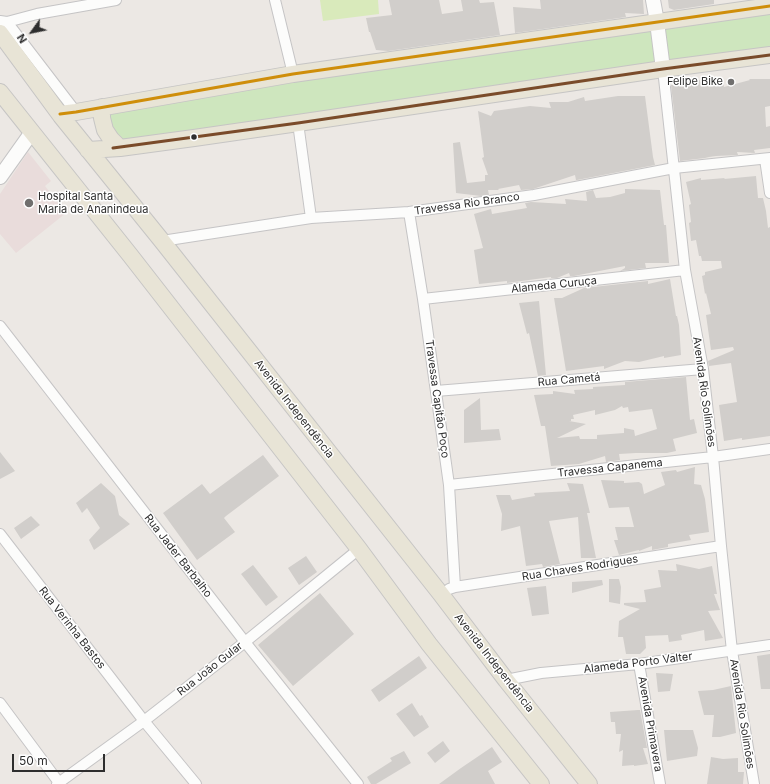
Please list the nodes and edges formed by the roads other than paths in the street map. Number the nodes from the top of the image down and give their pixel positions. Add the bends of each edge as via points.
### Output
1 (116, 0) edge
2 (275, 0) edge
3 (653, 0) edge
4 (750, 5) edge
5 (770, 6) edge
6 (657, 22) junction
7 (2, 26) edge
8 (770, 55) edge
9 (663, 68) junction
10 (293, 74) junction
11 (0, 92) edge
12 (102, 107) junction
13 (76, 112) junction
14 (60, 114) junction
15 (298, 123) junction
16 (32, 132) junction
17 (120, 148) junction
18 (88, 150) junction
19 (768, 158) edge
20 (674, 168) junction
21 (0, 176) edge
22 (770, 193) edge
23 (409, 212) junction
24 (311, 218) junction
25 (162, 241) junction
26 (685, 270) junction
27 (423, 299) junction
28 (0, 326) edge
29 (703, 368) junction
30 (436, 391) junction
31 (770, 449) edge
32 (713, 457) junction
33 (449, 485) junction
34 (0, 534) edge
35 (721, 546) junction
36 (359, 549) junction
37 (455, 587) junction
38 (440, 593) junction
39 (245, 642) junction
40 (770, 645) edge
41 (732, 651) junction
42 (640, 664) junction
43 (506, 680) junction
44 (0, 703) edge
45 (144, 721) junction
46 (59, 784) edge
47 (196, 784) edge
48 (358, 784) edge
49 (541, 784) edge
50 (589, 784) edge
51 (660, 784) edge
52 (754, 784) edge

1 - 7 street via 37,14
2 - 10 street
3 - 6 main road, Avenida Rio Solimões
4 - 5 main road
4 - 6 main road
6 - 9 main road, Avenida Rio Solimões
6 - 10 main road
7 - 13 street
7 - 14 main road, Avenida Independência
8 - 9 main road
9 - 15 main road
9 - 20 street, Avenida Rio Solimões
10 - 12 main road
11 - 16 main road
12 - 13 main road
12 - 17 main road via 105,130
13 - 14 main road
14 - 18 main road, Avenida Independência
15 - 17 main road
15 - 24 street
16 - 21 main road
16 - 36 main road
17 - 18 main road
18 - 25 main road, Avenida Independência
19 - 20 street, Travessa Rio Branco
19 - 22 street
20 - 23 street, Travessa Rio Branco via 534,195
20 - 26 street, Avenida Rio Solimões
23 - 24 street, Travessa Rio Branco
23 - 27 street, Travessa Capitão Poço
24 - 25 street, Travessa Rio Branco
25 - 38 main road, Avenida Independência
26 - 27 street, Alameda Curuça
26 - 29 street, Avenida Rio Solimões
27 - 30 street, Travessa Capitão Poço
28 - 39 street, Rua Jader Barbalho
29 - 30 street, Rua Cametá
29 - 32 street, Avenida Rio Solimões
30 - 33 street, Travessa Capitão Poço
31 - 32 street, Travessa Capanema
32 - 33 street, Travessa Capanema
32 - 35 street, Avenida Rio Solimões
33 - 37 street, Travessa Capitão Poço
34 - 45 street, Rua Verinha Bastos
35 - 37 street, Rua Chaves Rodrigues
35 - 41 street, Avenida Rio Solimões
36 - 39 street, Rua João Gular
36 - 49 main road via 429,644
37 - 38 street, Rua Chaves Rodrigues
38 - 43 main road, Avenida Independência
39 - 45 street, Rua João Gular
39 - 48 street, Rua Jader Barbalho
40 - 41 street, Alameda Porto Valter
41 - 42 street, Alameda Porto Valter
41 - 52 street, Avenida Rio Solimões
42 - 43 street, Alameda Porto Valter via 541,673
42 - 51 street, Avenida Primavera
43 - 50 main road, Avenida Independência
44 - 46 street
45 - 46 street, Rua João Gular
45 - 47 street, Rua Verinha Bastos

